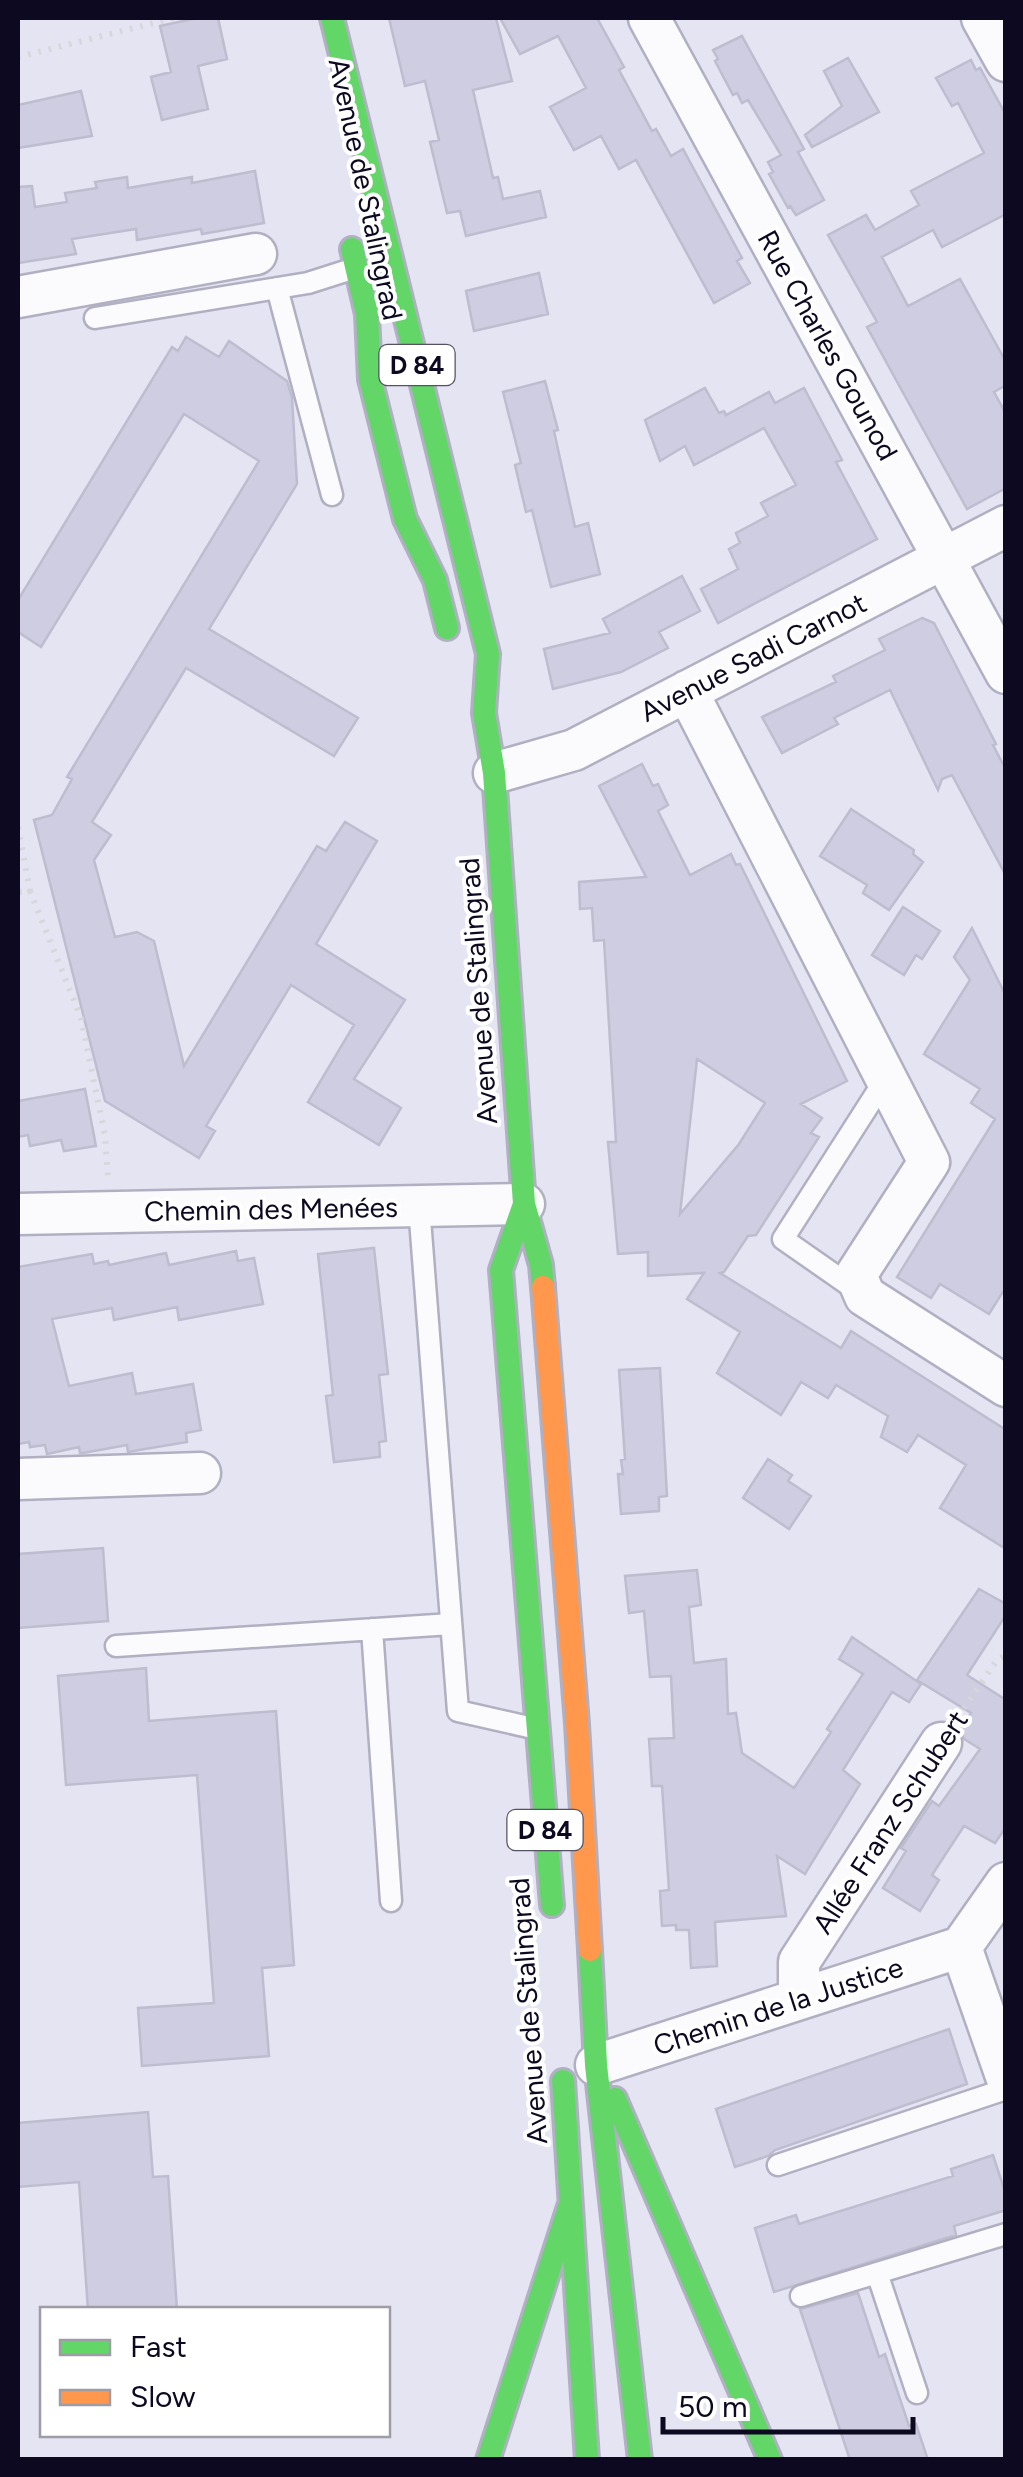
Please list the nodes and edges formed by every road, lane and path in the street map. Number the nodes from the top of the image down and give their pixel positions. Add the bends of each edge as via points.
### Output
1 (174, 18) edge
2 (332, 18) edge
3 (649, 18) edge
4 (982, 18) edge
5 (18, 57) edge
6 (1006, 61) edge
7 (348, 234) dead end
8 (256, 254) dead end
9 (356, 268) junction
10 (277, 288) junction
11 (18, 298) edge
12 (95, 318) dead end
13 (332, 495) dead end
14 (1006, 526) edge
15 (945, 558) junction
16 (453, 654) dead end
17 (1006, 673) edge
18 (465, 683) dead end
19 (687, 692) junction
20 (484, 713) junction
21 (494, 773) junction
22 (18, 827) edge
23 (30, 891) junction
24 (18, 892) edge
25 (886, 1078) junction
26 (524, 1204) junction
27 (419, 1206) junction
28 (110, 1212) junction
29 (18, 1214) edge
30 (865, 1296) junction
31 (1006, 1386) edge
32 (200, 1473) dead end
33 (18, 1479) edge
34 (451, 1624) junction
35 (372, 1629) junction
36 (116, 1646) dead end
37 (1006, 1655) edge
38 (536, 1729) junction
39 (941, 1743) joint
40 (1006, 1882) edge
41 (391, 1901) dead end
42 (555, 1932) dead end
43 (961, 1946) junction
44 (798, 1998) junction
45 (579, 2065) junction
46 (1004, 2069) edge
47 (778, 2165) dead end
48 (570, 2204) junction
49 (1006, 2234) edge
50 (877, 2273) junction
51 (801, 2296) dead end
52 (917, 2393) dead end
53 (488, 2460) edge
54 (587, 2460) edge
55 (640, 2460) edge
56 (770, 2460) edge

1 - 5 path
2 - 20 main road, Avenue de Stalingrad / D 84 via 488,654
3 - 15 street, Rue Charles Gounod
4 - 6 street
7 - 9 main road, Avenue de Stalingrad / D 84
8 - 11 street
9 - 10 lane
9 - 16 main road, Avenue de Stalingrad / D 84 via 367,314 370,380 405,519 435,580
10 - 12 lane
10 - 13 lane
14 - 15 street, Avenue Sadi Carnot
15 - 17 street, Rue Charles Gounod
15 - 19 street, Avenue Sadi Carnot
18 - 20 main road, Avenue de Stalingrad / D 84
19 - 21 street, Avenue Sadi Carnot via 563,755
19 - 25 street
20 - 21 main road, Avenue de Stalingrad / D 84
21 - 26 main road, Avenue de Stalingrad / D 84
22 - 23 path
23 - 24 path
23 - 28 path via 81,1018 105,1136
25 - 30 street via 929,1162 856,1274
25 - 30 lane via 783,1239
26 - 27 street, Chemin des Menées
26 - 38 main road, Avenue de Stalingrad / D 84 via 500,1270
26 - 45 main road, Avenue de Stalingrad / D 84 via 541,1265 578,1744
27 - 28 street, Chemin des Menées
27 - 34 lane
28 - 29 street, Chemin des Menées
30 - 31 street
32 - 33 street
34 - 35 lane
34 - 38 lane via 458,1711
35 - 36 lane
35 - 41 lane
37 - 39 path, Allée Franz Schubert
38 - 42 main road, Avenue de Stalingrad / D 84
39 - 44 street, Allée Franz Schubert via 798,1962
40 - 43 street
43 - 44 street, Chemin de la Justice
43 - 46 street
44 - 45 street, Chemin de la Justice
45 - 48 main road, Avenue de Stalingrad / D 84
45 - 55 main road, Avenue de Stalingrad / D 84
45 - 56 main road via 624,2116
46 - 47 lane
48 - 53 main road
48 - 54 main road, Avenue de Stalingrad / D 84
49 - 50 lane
50 - 51 lane
50 - 52 lane

